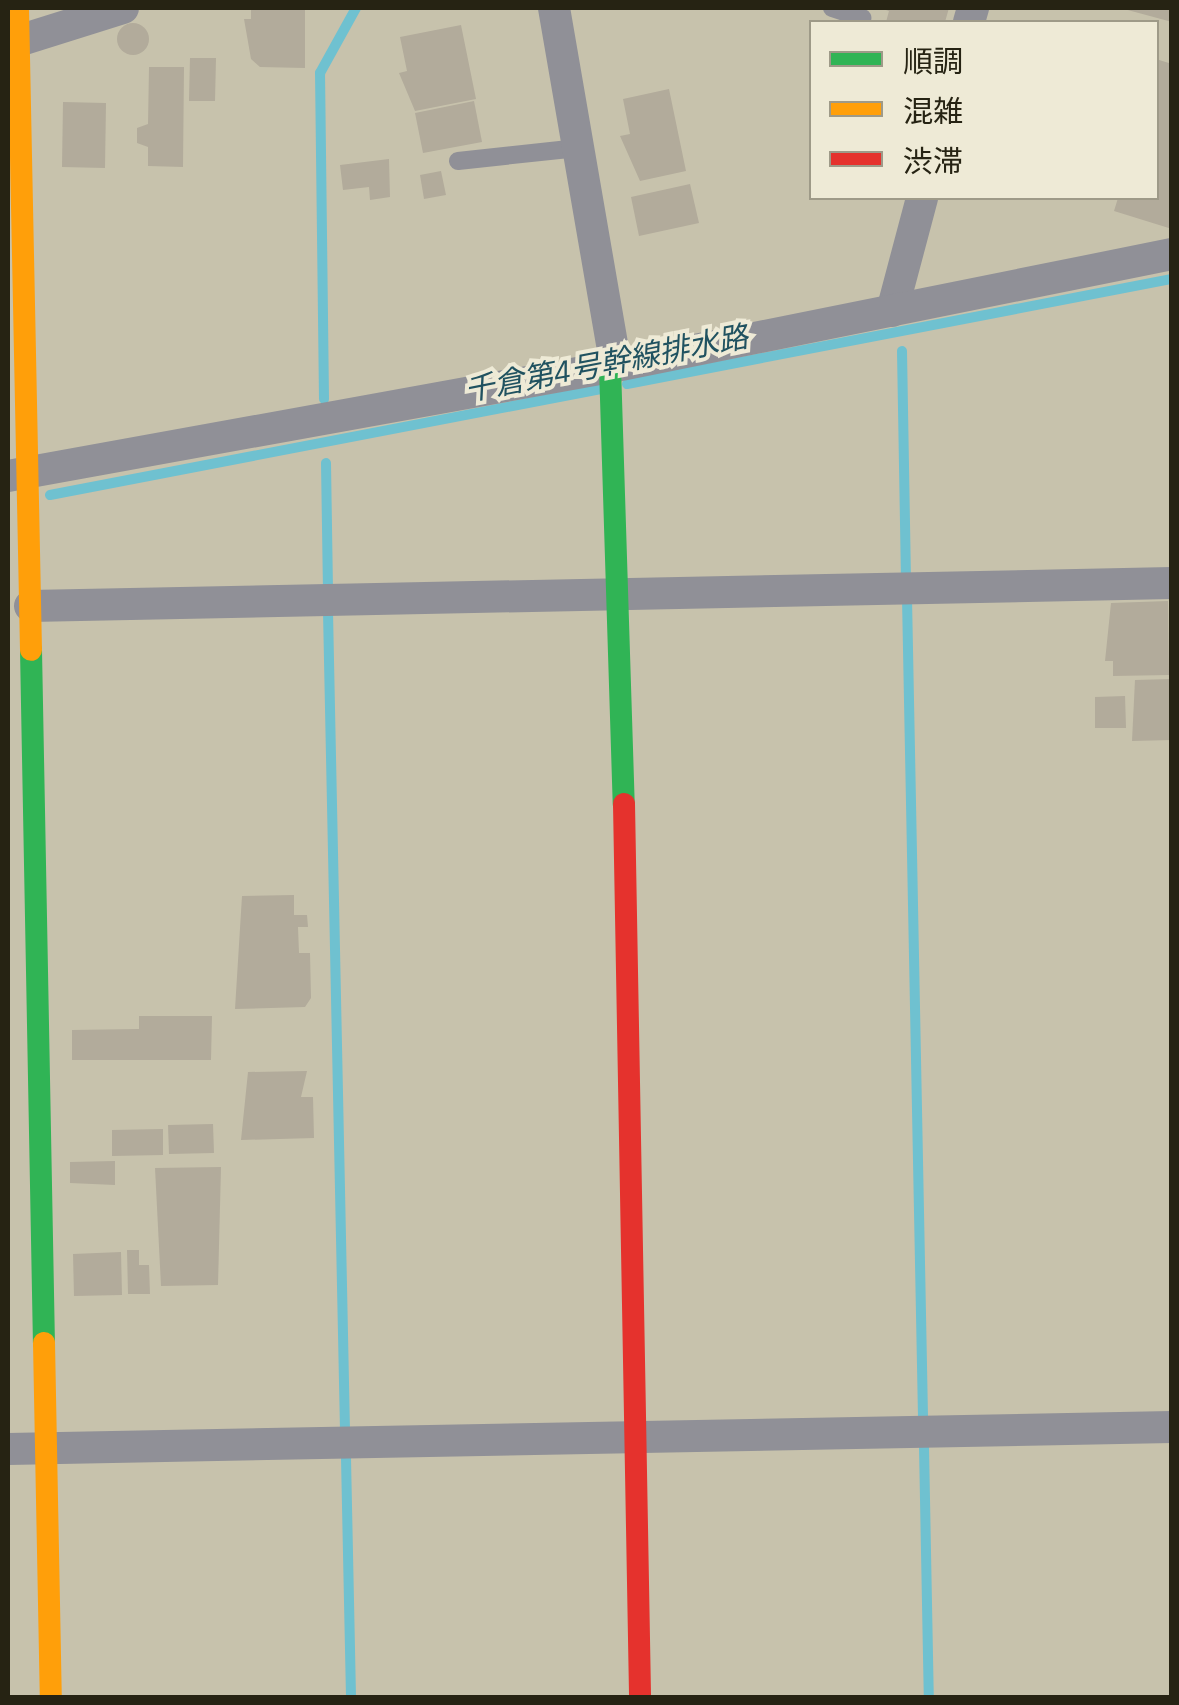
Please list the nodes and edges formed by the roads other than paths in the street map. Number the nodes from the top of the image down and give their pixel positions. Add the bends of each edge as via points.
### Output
1 (18, 8) edge
2 (123, 8) edge
3 (554, 8) edge
4 (832, 8) edge
5 (862, 18) dead end
6 (18, 41) junction
7 (578, 148) junction
8 (458, 161) dead end
9 (14, 180) edge
10 (921, 200) edge
11 (1172, 254) edge
12 (892, 310) junction
13 (612, 370) junction
14 (18, 474) edge
15 (1172, 583) edge
16 (620, 594) junction
17 (30, 606) junction
18 (1172, 1427) edge
19 (635, 1437) junction
20 (8, 1448) edge
21 (46, 1448) junction
22 (51, 1698) edge
23 (640, 1698) edge

1 - 6 main road
2 - 6 street
3 - 7 street
4 - 5 lane
6 - 9 main road
7 - 8 lane
7 - 13 street
9 - 14 main road
10 - 12 street
11 - 12 street
12 - 13 street
13 - 14 street
13 - 16 main road
14 - 17 main road
15 - 16 street
16 - 17 street
16 - 19 main road
17 - 21 main road
18 - 19 street
19 - 21 street
19 - 23 main road
20 - 21 street
21 - 22 main road

